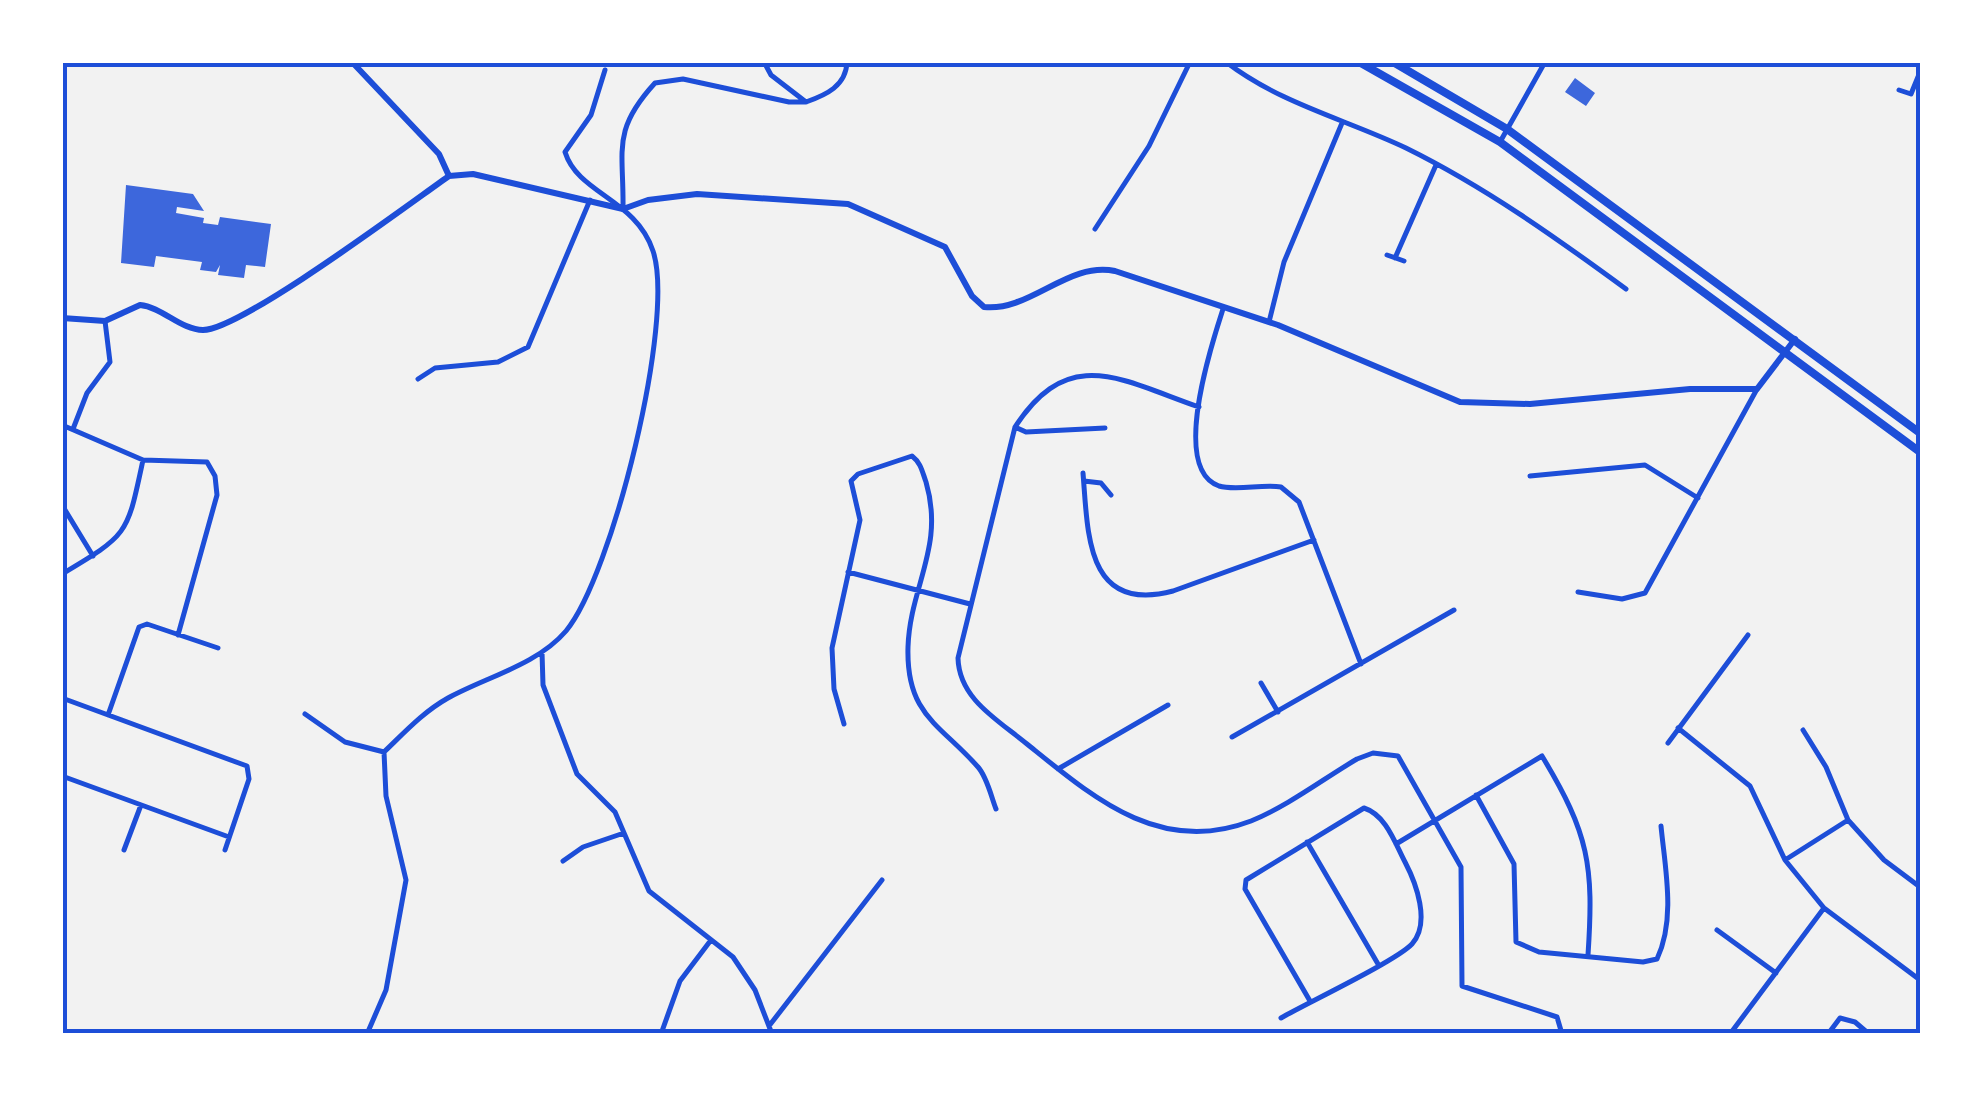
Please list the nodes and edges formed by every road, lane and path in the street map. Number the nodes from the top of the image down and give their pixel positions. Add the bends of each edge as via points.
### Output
1 (352, 62) edge
2 (764, 62) edge
3 (847, 62) edge
4 (1190, 62) edge
5 (1226, 62) edge
6 (1359, 62) edge
7 (1393, 62) edge
8 (1544, 62) edge
9 (605, 70) dead end
10 (1920, 72) edge
11 (1899, 90) dead end
12 (1915, 95) edge
13 (806, 102) junction
14 (1342, 123) junction
15 (1507, 129) junction
16 (1500, 142) junction
17 (1437, 163) junction
18 (449, 176) junction
19 (590, 200) junction
20 (623, 209) junction
21 (1096, 228) dead end
22 (1386, 255) dead end
23 (1396, 258) junction
24 (1404, 261) dead end
25 (1626, 290) dead end
26 (1223, 308) junction
27 (62, 318) edge
28 (106, 321) junction
29 (1269, 322) junction
30 (1795, 340) junction
31 (1785, 352) junction
32 (418, 379) dead end
33 (1757, 389) junction
34 (1199, 407) junction
35 (1091, 418) dead end
36 (62, 425) edge
37 (1014, 427) junction
38 (1095, 428) junction
39 (1105, 428) dead end
40 (73, 429) junction
41 (1920, 433) edge
42 (1920, 452) edge
43 (143, 460) junction
44 (1083, 473) dead end
45 (1530, 476) dead end
46 (1084, 482) junction
47 (1111, 496) dead end
48 (1698, 498) junction
49 (62, 505) edge
50 (1314, 540) junction
51 (93, 556) junction
52 (848, 572) junction
53 (62, 574) edge
54 (920, 590) junction
55 (1578, 592) dead end
56 (970, 604) junction
57 (1454, 610) dead end
58 (178, 635) junction
59 (1748, 636) dead end
60 (218, 648) dead end
61 (542, 652) junction
62 (1361, 664) junction
63 (1261, 683) dead end
64 (62, 698) edge
65 (1168, 705) dead end
66 (1278, 712) junction
67 (305, 714) dead end
68 (108, 715) junction
69 (844, 724) dead end
70 (1678, 728) junction
71 (1803, 730) dead end
72 (1232, 738) dead end
73 (1668, 742) dead end
74 (384, 752) junction
75 (1058, 769) junction
76 (62, 776) edge
77 (1476, 796) junction
78 (141, 805) junction
79 (995, 806) dead end
80 (1435, 820) junction
81 (1848, 820) junction
82 (1660, 826) dead end
83 (624, 833) junction
84 (230, 838) junction
85 (1307, 842) junction
86 (1396, 844) junction
87 (124, 850) dead end
88 (225, 850) dead end
89 (1785, 860) junction
90 (563, 861) dead end
91 (882, 880) dead end
92 (1920, 886) edge
93 (1824, 908) junction
94 (1716, 930) dead end
95 (711, 940) junction
96 (1588, 955) junction
97 (1378, 964) junction
98 (1776, 973) junction
99 (1920, 980) edge
100 (1310, 1002) junction
101 (1281, 1018) dead end
102 (771, 1032) edge
103 (366, 1034) edge
104 (661, 1034) edge
105 (1562, 1034) edge
106 (1730, 1034) edge
107 (1828, 1034) edge
108 (1870, 1034) edge

1 - 18 street via 439,154
2 - 13 street
3 - 13 street via 830,93
4 - 21 street via 1149,146
5 - 14 street via 1271,93
6 - 16 highway
7 - 15 highway
8 - 15 street
9 - 20 street via 591,115 565,152 570,167
10 - 12 street
11 - 12 street
13 - 20 street via 683,79 654,83 623,125
14 - 17 street
14 - 29 street via 1284,262
15 - 16 street
15 - 30 highway
16 - 31 highway
17 - 23 street
17 - 25 street via 1532,219
18 - 19 street via 473,174
18 - 28 street via 276,296 216,327 195,328 140,304
19 - 20 street
19 - 32 street via 528,347 498,362 435,368
20 - 26 street via 697,194 829,200 945,248 984,308 1103,268
20 - 61 street via 638,218 658,279 656,333 637,437 595,580 566,631
22 - 23 street
23 - 24 street
26 - 29 street
26 - 34 street via 1203,369
27 - 28 street
28 - 40 street via 110,362
29 - 33 street via 1460,402 1530,404
30 - 31 street
30 - 41 highway
31 - 33 street
31 - 42 highway
33 - 48 street
34 - 37 street via 1113,378 1076,376 1035,396
34 - 50 street via 1196,459 1202,475 1220,486 1282,486 1299,502
35 - 38 street
36 - 40 street
37 - 38 street
37 - 56 street
38 - 39 street
40 - 43 street
43 - 51 street via 130,523 117,542
43 - 58 street via 207,462 215,476 217,495
44 - 46 street
45 - 48 street via 1645,464
46 - 47 street via 1101,483
46 - 50 street via 1094,564 1132,594 1173,591
48 - 55 street via 1645,593 1622,598
49 - 51 street
50 - 62 street
51 - 53 street
52 - 54 street
52 - 54 street via 860,520 851,482 912,456 934,511
52 - 69 street via 832,648
54 - 56 street
54 - 79 street via 908,646 913,693 936,730 980,769
56 - 75 street via 958,658 962,684
57 - 62 street
58 - 60 street
58 - 68 street via 139,627
59 - 70 street
61 - 74 street via 446,699
61 - 83 street via 543,685 577,774 615,812
62 - 66 street
63 - 66 street
64 - 68 street
65 - 75 street
66 - 72 street
67 - 74 street via 346,742
68 - 84 street via 246,766 249,779
70 - 73 street
70 - 89 street via 1750,786
71 - 81 street
74 - 103 street via 386,796 406,880 386,990
75 - 80 street via 1139,824 1198,832 1254,820 1357,759 1384,753 1398,756
76 - 78 street
77 - 80 street
77 - 96 street via 1514,864 1516,942 1539,952
77 - 96 street via 1542,756 1585,842 1592,898
78 - 84 street
78 - 87 street
80 - 86 street
80 - 105 street via 1464,880 1462,986 1556,1017
81 - 89 street
81 - 92 street via 1884,860
82 - 96 street via 1667,886 1657,959
83 - 90 street
83 - 95 street via 649,891
84 - 88 street
85 - 86 street via 1364,808 1375,812
85 - 97 street
85 - 100 street via 1254,873 1245,890
86 - 97 street via 1419,890 1418,932 1411,945
89 - 93 street
91 - 102 street
93 - 98 street
93 - 99 street
94 - 98 street
95 - 102 street via 755,990
95 - 104 street via 680,980
97 - 100 street
98 - 106 street
100 - 101 street
107 - 108 street via 1840,1018

